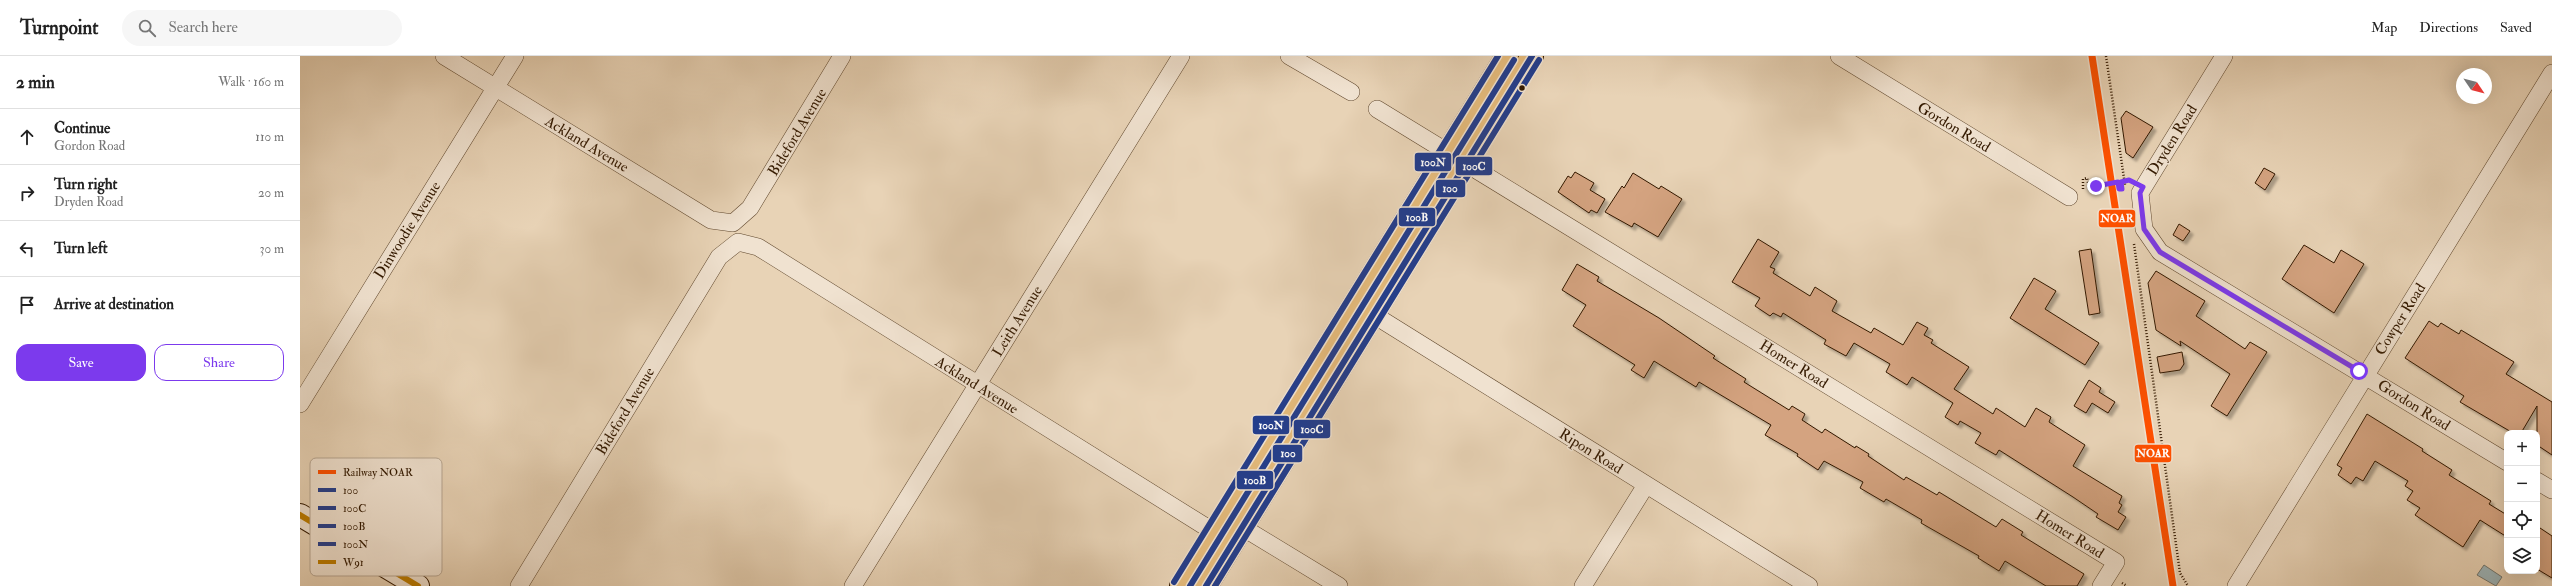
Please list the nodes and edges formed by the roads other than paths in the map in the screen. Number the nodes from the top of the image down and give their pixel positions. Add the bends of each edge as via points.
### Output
1 (444, 56) edge
2 (514, 56) edge
3 (842, 56) edge
4 (1181, 56) edge
5 (1289, 56) edge
6 (1507, 56) edge
7 (1532, 56) edge
8 (1839, 56) edge
9 (2224, 56) edge
10 (2552, 73) edge
11 (495, 88) junction
12 (1351, 92) dead end
13 (1377, 109) dead end
14 (1448, 152) junction
15 (1466, 163) junction
16 (2070, 197) road end
17 (732, 223) joint
18 (2138, 233) joint
19 (738, 242) joint
20 (1355, 304) junction
21 (1374, 315) junction
22 (2365, 375) junction
23 (977, 385) junction
24 (300, 404) edge
25 (2504, 460) edge
26 (2540, 483) edge
27 (1646, 485) junction
28 (2552, 490) edge
29 (1234, 500) junction
30 (300, 515) edge
31 (310, 521) edge
32 (1242, 527) junction
33 (1214, 532) junction
34 (1225, 556) junction
35 (401, 576) edge
36 (418, 586) edge
37 (519, 586) edge
38 (854, 586) edge
39 (1182, 586) edge
40 (1206, 586) edge
41 (1339, 586) edge
42 (1583, 586) edge
43 (1809, 586) edge
44 (2101, 586) edge
45 (2236, 586) edge

1 - 11 street, Ackland Avenue
2 - 11 street, Dinwoodie Avenue
3 - 17 street, Bideford Avenue via 750,208
4 - 23 street, Leith Avenue
5 - 12 street
6 - 14 highway
7 - 15 highway
8 - 16 street, Gordon Road
9 - 18 street, Dryden Road via 2140,193
10 - 22 street, Cowper Road
11 - 17 street, Ackland Avenue via 711,220
11 - 24 street, Dinwoodie Avenue
13 - 14 street, Homer Road
14 - 15 street, Homer Road
14 - 20 highway
15 - 21 highway
15 - 44 street, Homer Road via 2116,562
18 - 22 street, Gordon Road via 2160,252
19 - 23 street, Ackland Avenue via 758,247
19 - 37 street, Bideford Avenue via 719,257
20 - 21 highway
20 - 29 highway
21 - 27 street, Ripon Road
21 - 32 highway
22 - 25 street, Gordon Road
22 - 45 street, Cowper Road
23 - 33 street, Ackland Avenue
23 - 38 street, Leith Avenue
26 - 28 street
27 - 42 street
27 - 43 street, Ripon Road
29 - 32 highway
29 - 33 highway
30 - 31 street
32 - 33 highway
32 - 34 highway
32 - 41 street
33 - 34 highway
33 - 39 highway
34 - 40 highway
35 - 36 street

